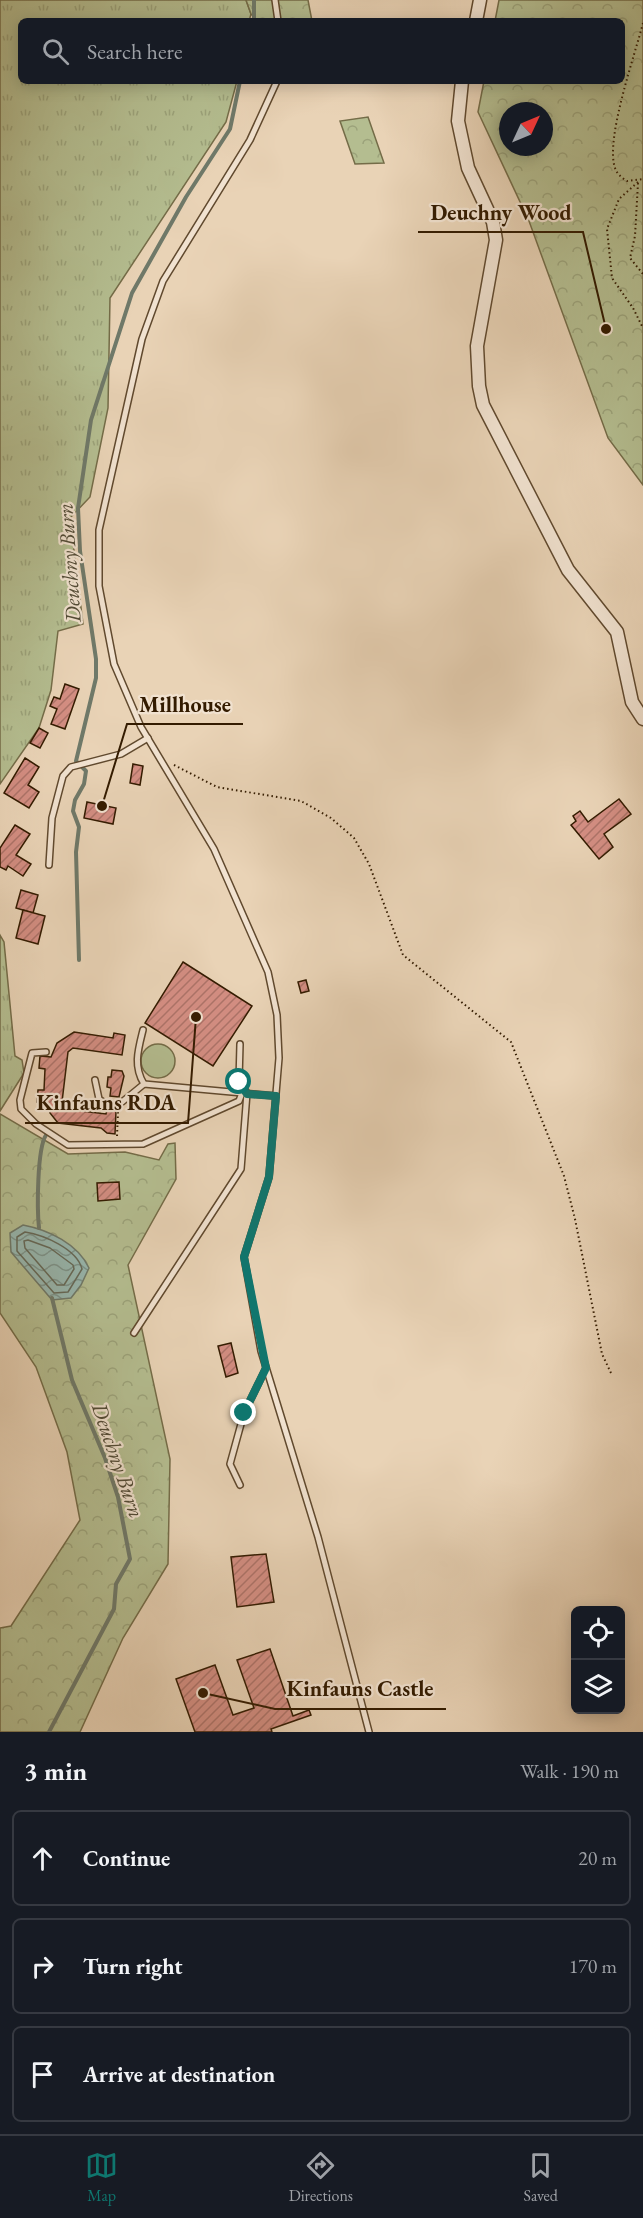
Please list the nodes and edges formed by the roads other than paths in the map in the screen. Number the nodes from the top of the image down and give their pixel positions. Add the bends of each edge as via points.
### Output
1 (274, 0) edge
2 (480, 0) edge
3 (277, 18) edge
4 (477, 18) edge
5 (276, 84) edge
6 (462, 84) edge
7 (643, 719) edge
8 (148, 738) junction
9 (49, 865) dead end
10 (143, 1030) dead end
11 (240, 1044) dead end
12 (46, 1052) dead end
13 (95, 1080) dead end
14 (144, 1084) junction
15 (244, 1093) junction
16 (276, 1096) junction
17 (134, 1333) dead end
18 (266, 1368) junction
19 (240, 1485) dead end
20 (369, 1732) edge

1 - 3 lane
2 - 4 street
5 - 8 lane via 250,140 163,281 142,339 99,530 99,586 114,664
6 - 7 street via 458,121 468,168 493,222 496,240 477,346 483,405 568,570 617,632 632,702
8 - 9 lane via 121,754 70,767 63,776 52,818
8 - 16 lane via 214,849 268,972 277,1015
10 - 14 lane via 136,1062
11 - 15 lane via 238,1070
12 - 15 lane via 32,1053 21,1109 68,1145 143,1144 239,1101
13 - 14 lane via 99,1099 109,1106 122,1102
14 - 15 lane
15 - 16 lane
15 - 17 lane via 241,1169
16 - 18 lane via 269,1177 244,1257
18 - 19 lane via 244,1413 230,1464
18 - 20 lane via 318,1537

